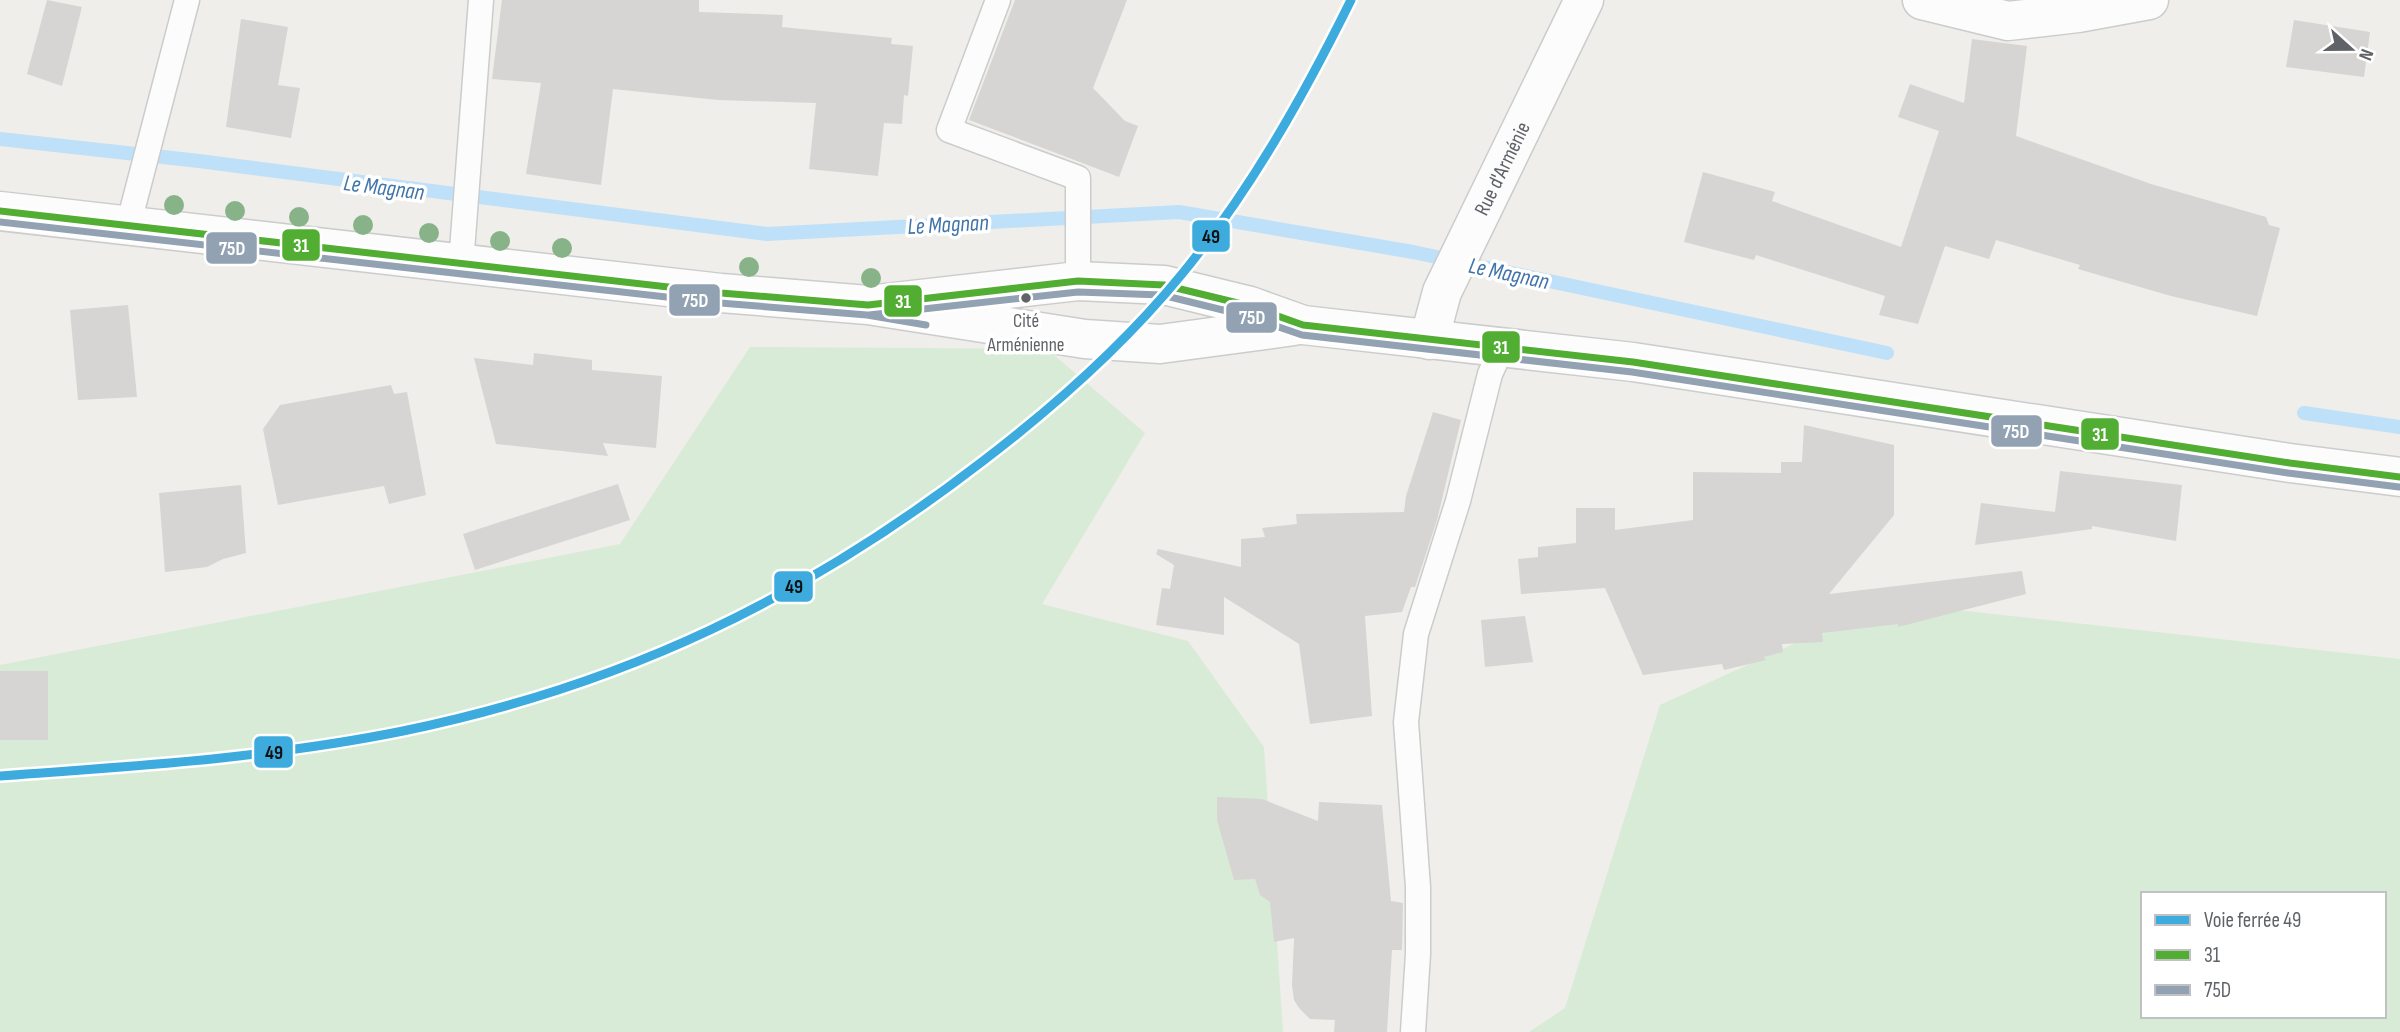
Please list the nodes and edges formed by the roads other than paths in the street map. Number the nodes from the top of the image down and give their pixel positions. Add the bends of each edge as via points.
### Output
1 (187, 0) edge
2 (481, 0) edge
3 (998, 0) edge
4 (1584, 0) edge
5 (1922, 0) edge
6 (2149, 0) edge
7 (0, 211) edge
8 (128, 226) junction
9 (461, 264) junction
10 (1079, 281) junction
11 (868, 305) junction
12 (1303, 325) junction
13 (1429, 340) junction
14 (1502, 348) junction
15 (2400, 477) edge
16 (1413, 1032) edge

1 - 8 lane
2 - 9 lane
3 - 10 lane via 949,130 1078,178
4 - 13 street, Rue d'Arménie via 1442,292
5 - 6 street via 2008,21
7 - 8 street
8 - 9 street
9 - 11 street
10 - 11 street
10 - 12 street via 1164,285 1250,306
11 - 12 street via 1085,339 1160,344
12 - 13 street
13 - 14 street
14 - 15 street via 1633,362
14 - 16 lane via 1490,374 1458,500 1416,634 1406,722 1418,887

